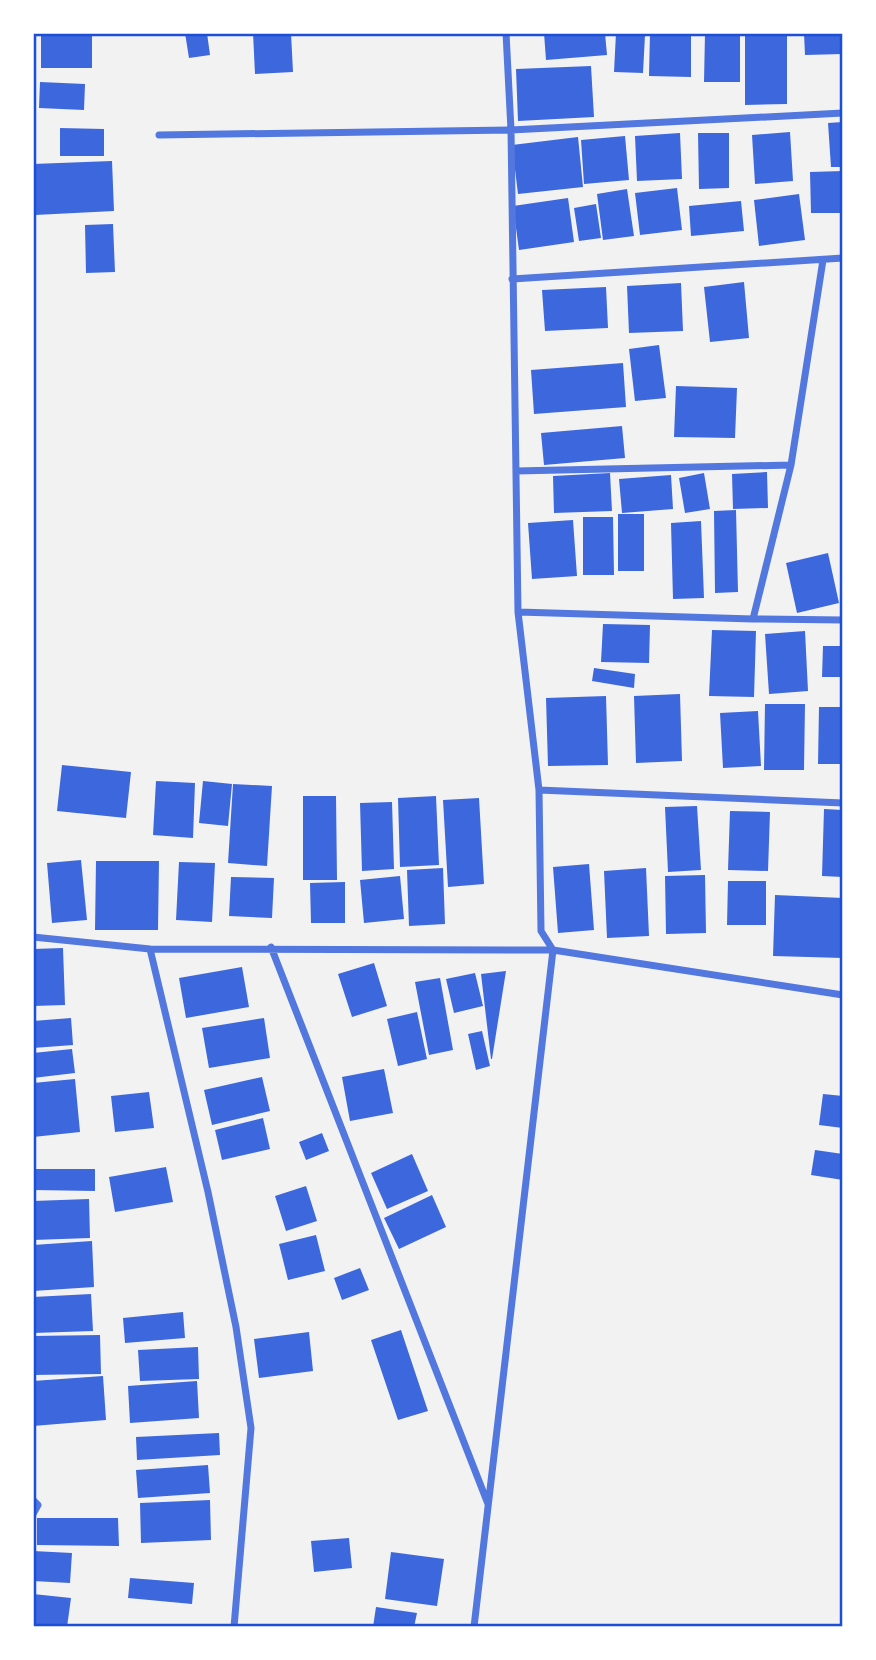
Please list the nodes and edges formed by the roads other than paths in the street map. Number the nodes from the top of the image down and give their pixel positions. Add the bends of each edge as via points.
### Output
1 (506, 33) edge
2 (843, 113) edge
3 (510, 130) junction
4 (159, 135) dead end
5 (843, 258) edge
6 (824, 260) junction
7 (512, 279) junction
8 (791, 465) junction
9 (516, 471) junction
10 (518, 612) junction
11 (752, 620) junction
12 (843, 620) edge
13 (539, 790) junction
14 (843, 803) edge
15 (33, 937) edge
16 (271, 947) junction
17 (150, 949) junction
18 (553, 950) junction
19 (843, 995) edge
20 (33, 1500) edge
21 (489, 1505) junction
22 (33, 1514) edge
23 (234, 1627) edge
24 (474, 1627) edge

1 - 3 street
2 - 3 street
3 - 4 street
3 - 7 street
5 - 6 street
6 - 7 street
6 - 8 street
7 - 9 street
8 - 9 street
8 - 11 street
9 - 10 street
10 - 11 street
10 - 13 street
11 - 12 street
13 - 14 street
13 - 18 street via 541,931
15 - 17 street
16 - 17 street
16 - 18 street
16 - 21 street
17 - 23 street via 208,1192 251,1428
18 - 19 street
18 - 21 street
20 - 22 street via 38,1505
21 - 24 street

